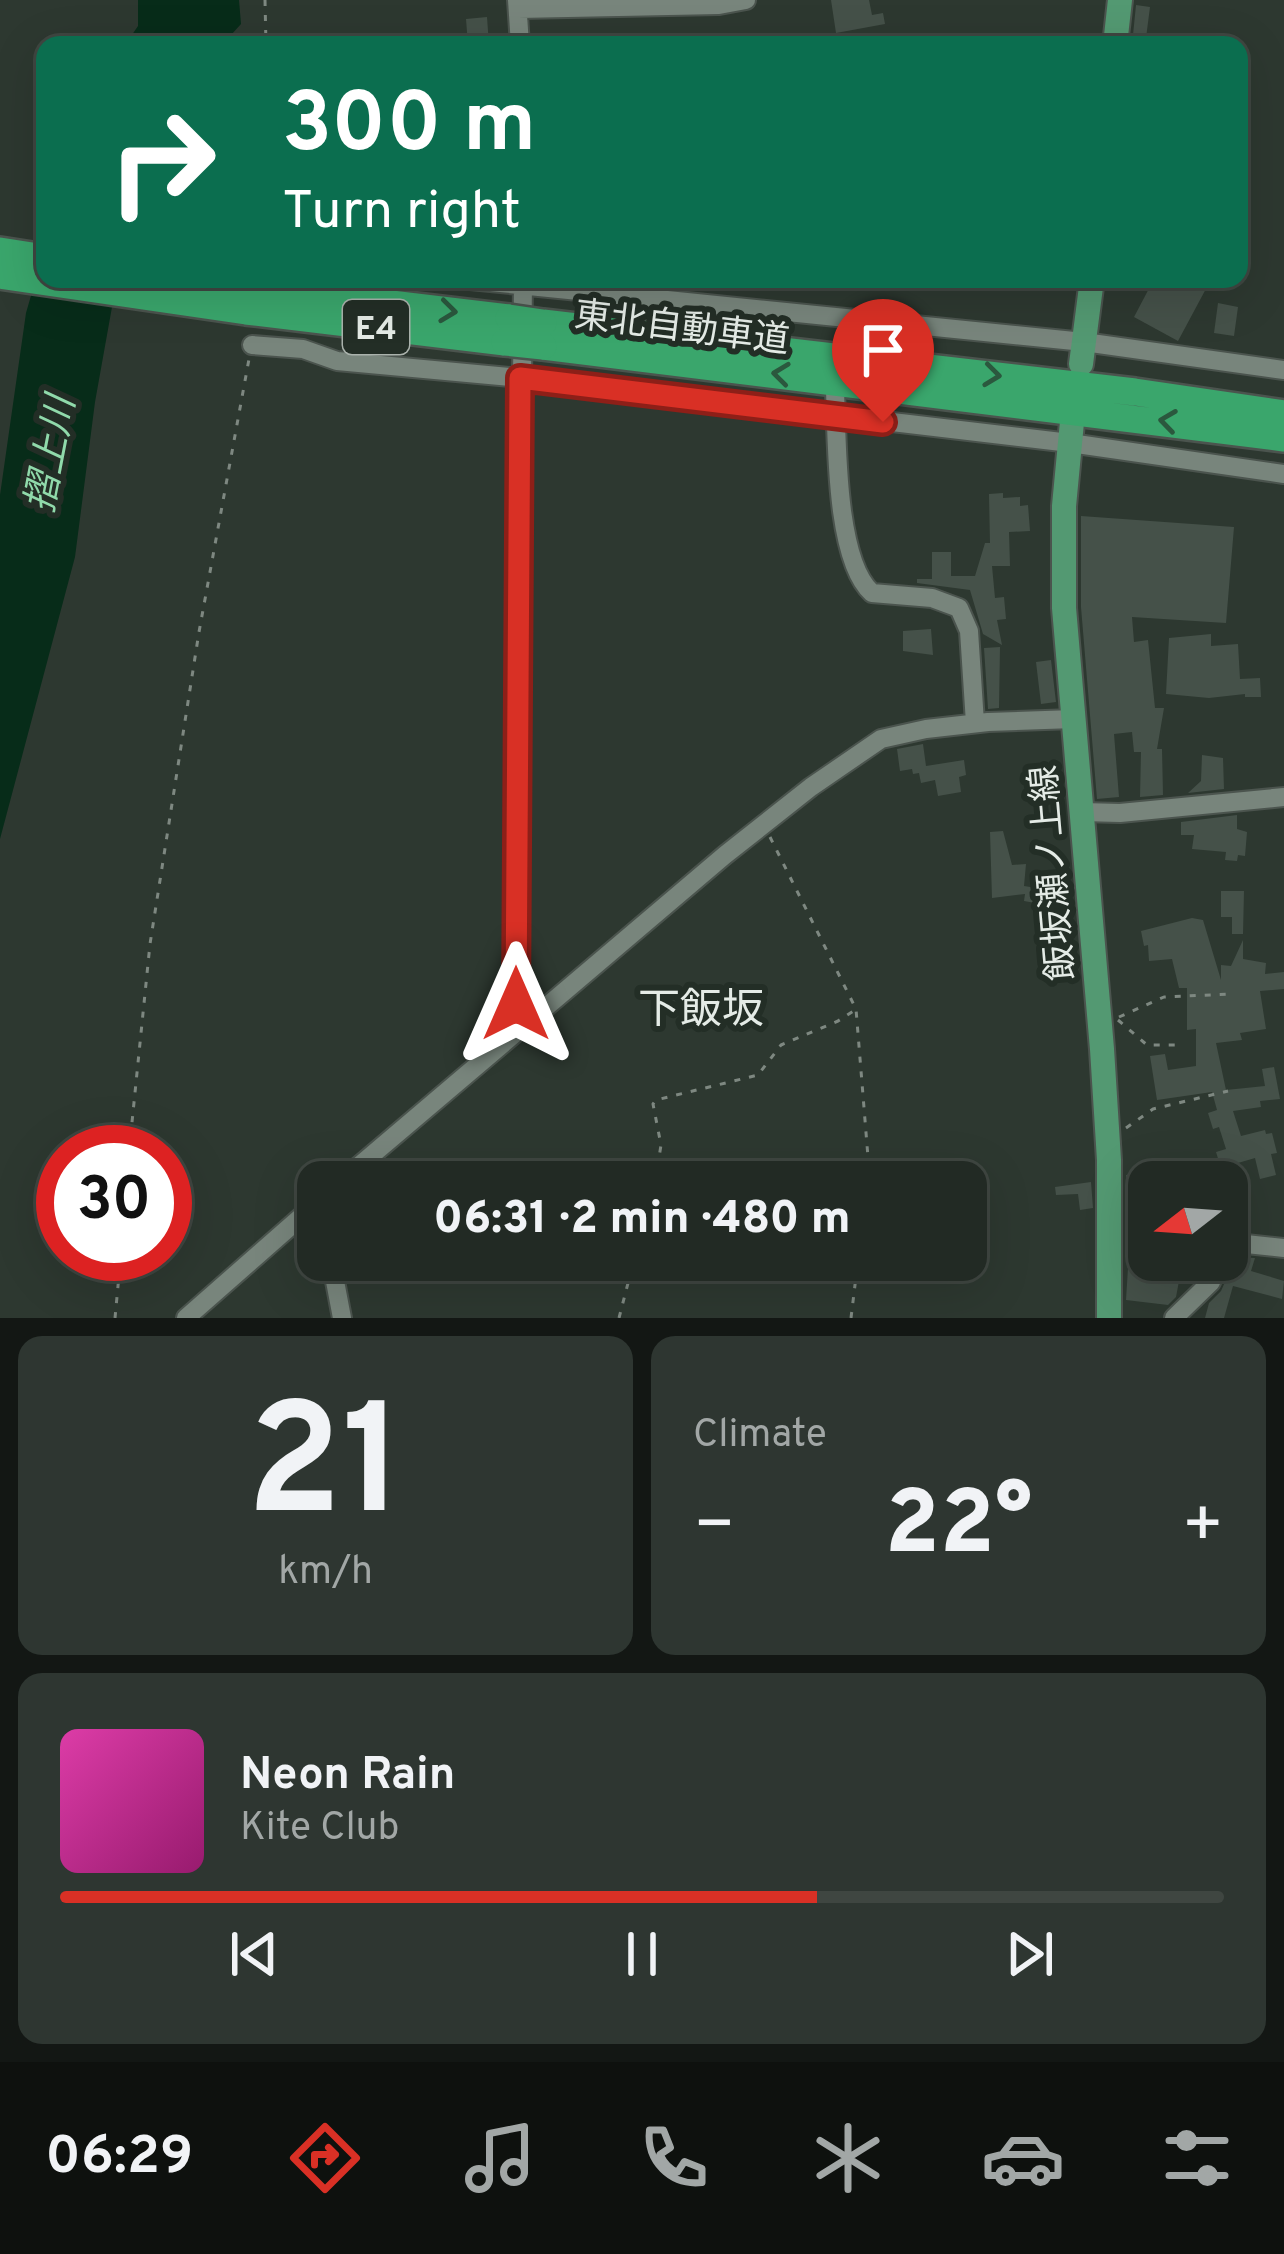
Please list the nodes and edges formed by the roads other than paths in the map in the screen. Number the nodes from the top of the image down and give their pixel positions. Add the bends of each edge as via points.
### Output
1 (746, 0) edge
2 (1120, 0) edge
3 (517, 5) edge
4 (519, 36) edge
5 (1116, 36) edge
6 (0, 251) edge
7 (36, 257) edge
8 (0, 275) edge
9 (36, 279) edge
10 (128, 288) edge
11 (210, 288) edge
12 (525, 288) edge
13 (579, 288) edge
14 (1091, 288) edge
15 (247, 300) junction
16 (839, 317) junction
17 (326, 333) dead end
18 (543, 334) junction
19 (837, 341) dead end
20 (251, 345) road end
21 (1083, 353) junction
22 (324, 357) junction
23 (1284, 370) edge
24 (520, 378) junction
25 (835, 391) dead end
26 (1284, 414) edge
27 (836, 416) junction
28 (1071, 432) junction
29 (1284, 438) edge
30 (1284, 474) edge
31 (1074, 719) junction
32 (975, 723) junction
33 (1284, 797) edge
34 (1082, 812) junction
35 (524, 1026) junction
36 (365, 1161) edge
37 (297, 1222) edge
38 (1248, 1244) edge
39 (1284, 1248) edge
40 (335, 1281) edge
41 (1211, 1281) edge
42 (186, 1318) edge
43 (342, 1318) edge
44 (1109, 1318) edge
45 (1174, 1318) edge

1 - 3 street
2 - 5 main road
3 - 4 street
6 - 7 highway
8 - 9 highway, 東北自動車道 / E4
10 - 15 highway, 東北自動車道 / E4
11 - 15 highway, 東北自動車道 / E4
12 - 24 street
13 - 16 street
14 - 21 main road
15 - 18 highway, 東北自動車道 / E4, bridge
16 - 19 street
16 - 21 street
17 - 22 street
18 -> 26 highway, 東北自動車道 / E4 via 1036,380
29 -> 18 highway, 東北自動車道 / E4
20 - 22 street
21 - 23 street
22 - 24 street
24 - 27 street
24 - 35 street via 516,1004
25 - 27 street
27 - 28 street
27 - 32 street via 842,516 862,581 872,593 959,608 969,632
28 - 30 street
28 - 31 main road, 飯坂瀬ノ上線 via 1063,572
31 - 32 street
31 - 34 main road, 飯坂瀬ノ上線
32 - 35 street via 881,740 763,825
33 - 34 street
34 - 44 main road, 飯坂瀬ノ上線 via 1107,1135
35 - 36 street
37 - 42 street
38 - 39 street
40 - 43 street
41 - 45 street

